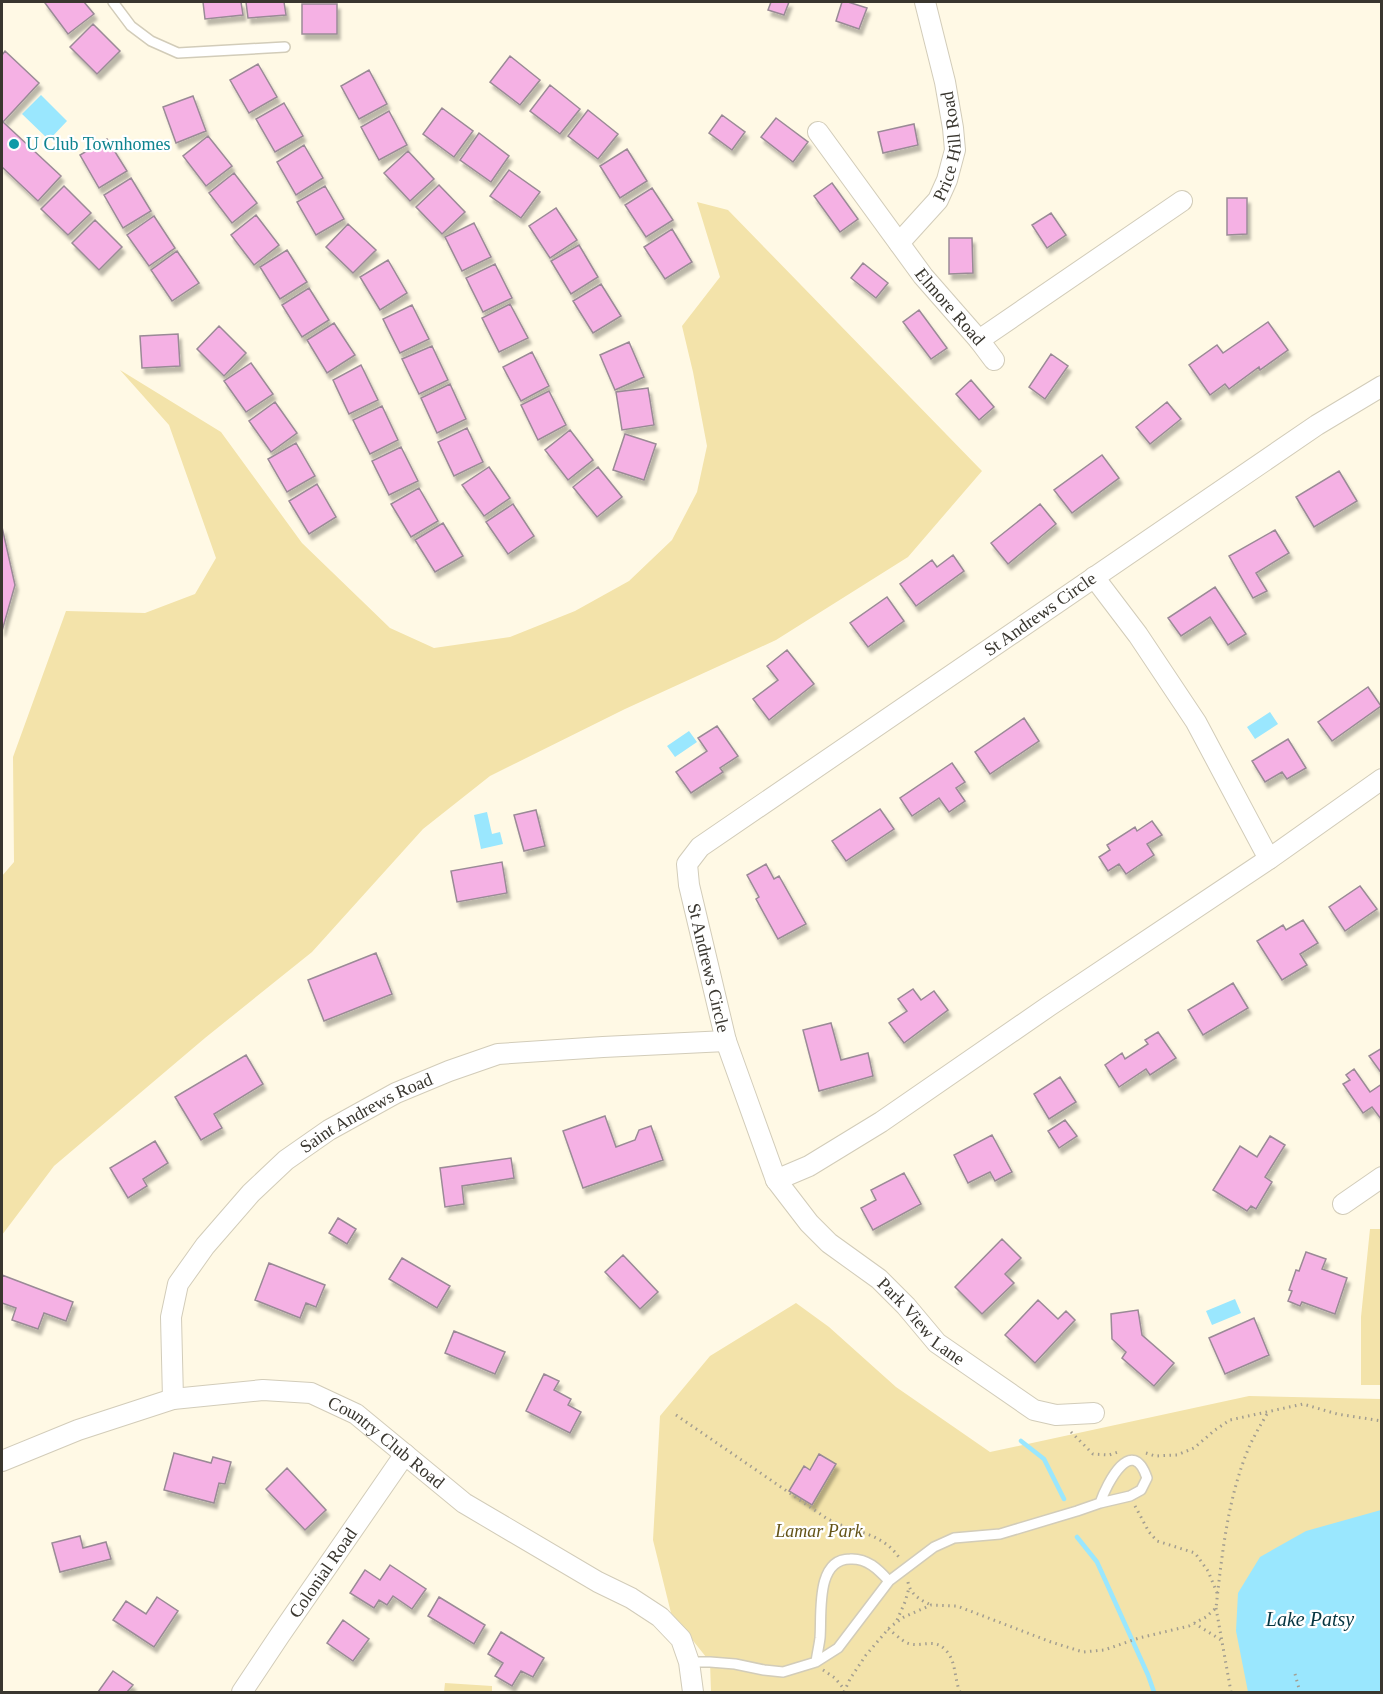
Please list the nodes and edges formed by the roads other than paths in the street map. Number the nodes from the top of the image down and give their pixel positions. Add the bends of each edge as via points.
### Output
1 (113, 2) edge
2 (925, 2) edge
3 (285, 47) dead end
4 (818, 132) dead end
5 (1182, 201) dead end
6 (899, 243) junction
7 (979, 340) junction
8 (994, 360) dead end
9 (1382, 386) edge
10 (1094, 577) junction
11 (1382, 779) edge
12 (1269, 859) junction
13 (726, 1041) junction
14 (1382, 1177) edge
15 (776, 1180) junction
16 (1343, 1204) dead end
17 (173, 1399) junction
18 (1094, 1413) dead end
19 (405, 1454) junction
20 (2, 1461) edge
21 (1100, 1503) junction
22 (889, 1581) junction
23 (689, 1662) junction
24 (816, 1662) junction
25 (242, 1692) edge
26 (693, 1692) edge

1 - 3 lane via 130,26 151,41 178,52
2 - 6 street, Price Hill Road via 945,82 955,150 938,200
4 - 6 street, Elmore Road
5 - 7 street, Elmore Road
6 - 7 street, Elmore Road
7 - 8 street
9 - 10 street, St Andrews Circle via 1317,424
10 - 12 street via 1196,723
10 - 13 street, St Andrews Circle via 700,847 687,864 688,885
11 - 12 street
12 - 15 street via 881,1122 809,1166
13 - 15 street, St Andrews Circle
13 - 17 street, Saint Andrews Road via 498,1054 396,1093 329,1130 286,1160 251,1193 178,1284 171,1317
14 - 16 street
15 - 18 street, Park View Lane via 809,1223 829,1243 879,1279 937,1343 1034,1410 1056,1415
17 - 19 street, Country Club Road via 263,1390 311,1393 356,1414
17 - 20 street, Country Club Road via 78,1430
19 - 23 street, Country Club Road via 464,1503 660,1617 681,1639
19 - 25 street, Colonial Road
21 - 21 lane via 1141,1490 1147,1478 1141,1464 1127,1461 1120,1465
21 - 22 lane via 1000,1534 954,1538 934,1546
22 - 24 lane via 838,1648
22 - 24 lane via 872,1564 858,1559 847,1558 828,1570 822,1588
23 - 24 lane via 783,1672
23 - 26 street, Country Club Road

